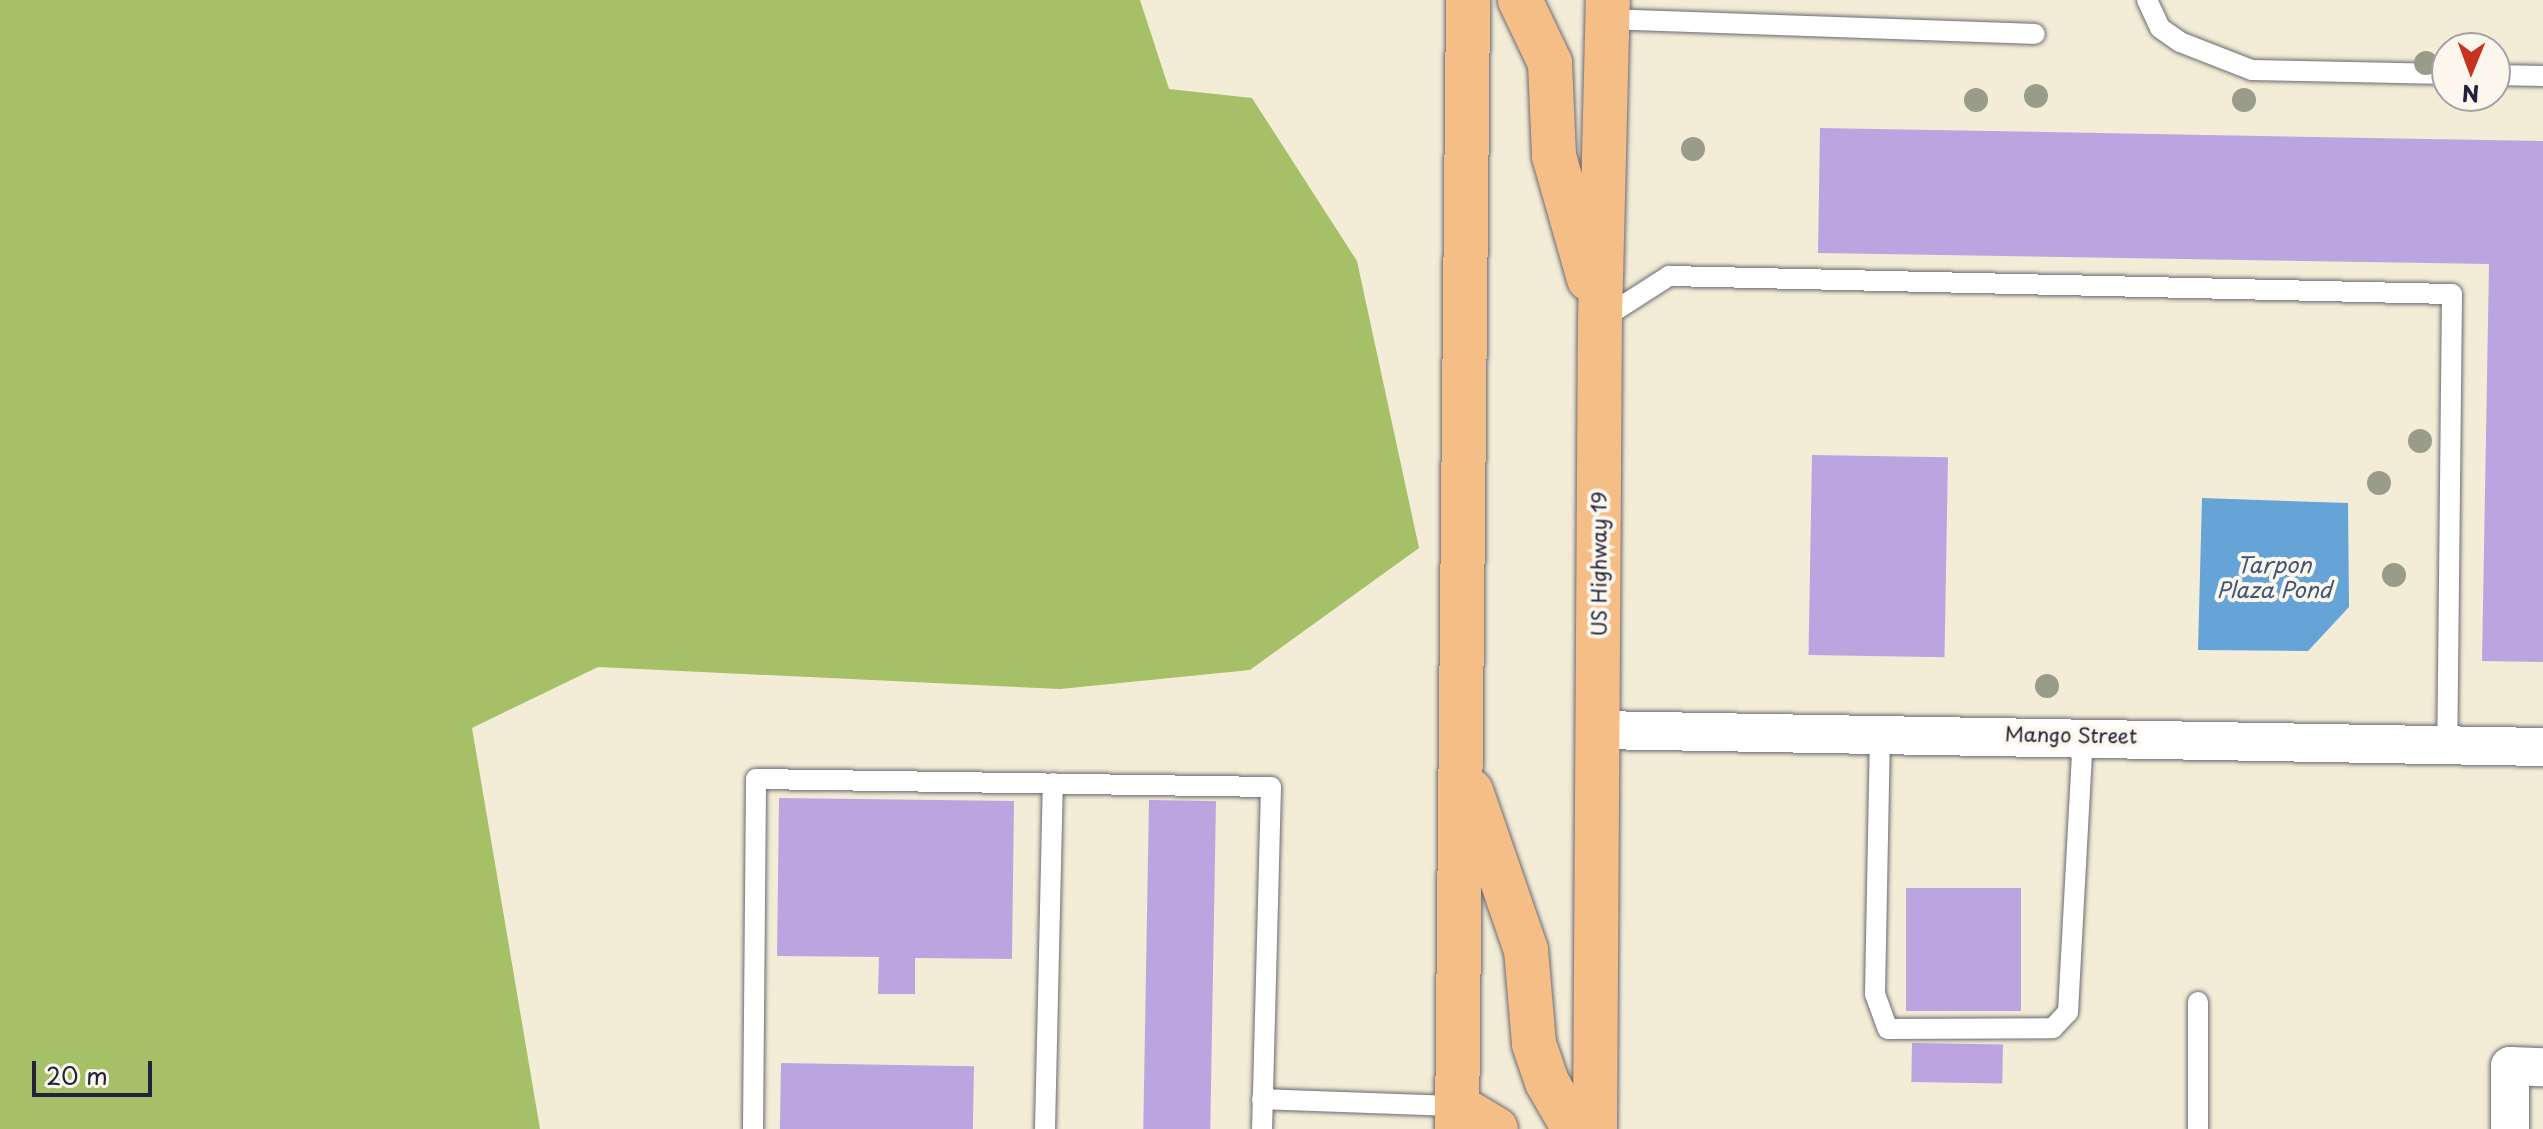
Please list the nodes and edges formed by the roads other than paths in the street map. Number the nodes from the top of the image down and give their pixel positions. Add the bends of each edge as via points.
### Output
1 (1468, 0) edge
2 (1520, 0) edge
3 (2147, 0) edge
4 (1608, 10) edge
5 (2035, 34) dead end
6 (2431, 74) edge
7 (2511, 75) edge
8 (2543, 76) edge
9 (1600, 320) junction
10 (1598, 730) junction
11 (1880, 733) junction
12 (2083, 735) junction
13 (2447, 743) junction
14 (2543, 747) edge
15 (1459, 759) junction
16 (1053, 783) junction
17 (2198, 1002) dead end
18 (2526, 1066) edge
19 (1262, 1099) junction
20 (1457, 1118) edge
21 (753, 1129) edge
22 (1045, 1129) edge
23 (1262, 1129) edge
24 (1496, 1129) edge
25 (1574, 1129) edge
26 (1595, 1129) edge
27 (2198, 1129) edge
28 (2510, 1129) edge

1 - 15 highway
2 - 9 highway via 1550,63 1554,156
3 - 6 lane via 2160,28 2180,42 2252,70
4 - 5 lane
4 - 9 highway, US Highway 19
7 - 8 lane
9 - 10 highway, US Highway 19
9 - 13 lane via 1669,276 2452,294
10 - 11 street, Mango Street
10 - 26 highway, US Highway 19
11 - 12 street, Mango Street
11 - 12 lane via 1875,994 1888,1029 2053,1028 2068,1012
12 - 13 street, Mango Street
13 - 14 street, Mango Street
15 - 20 highway
15 - 25 highway via 1526,950 1534,1044 1547,1082
16 - 19 lane via 1271,787
16 - 21 lane via 756,779
16 - 22 lane
17 - 27 lane
18 - 28 street
19 - 20 lane
19 - 23 lane
20 - 24 highway

